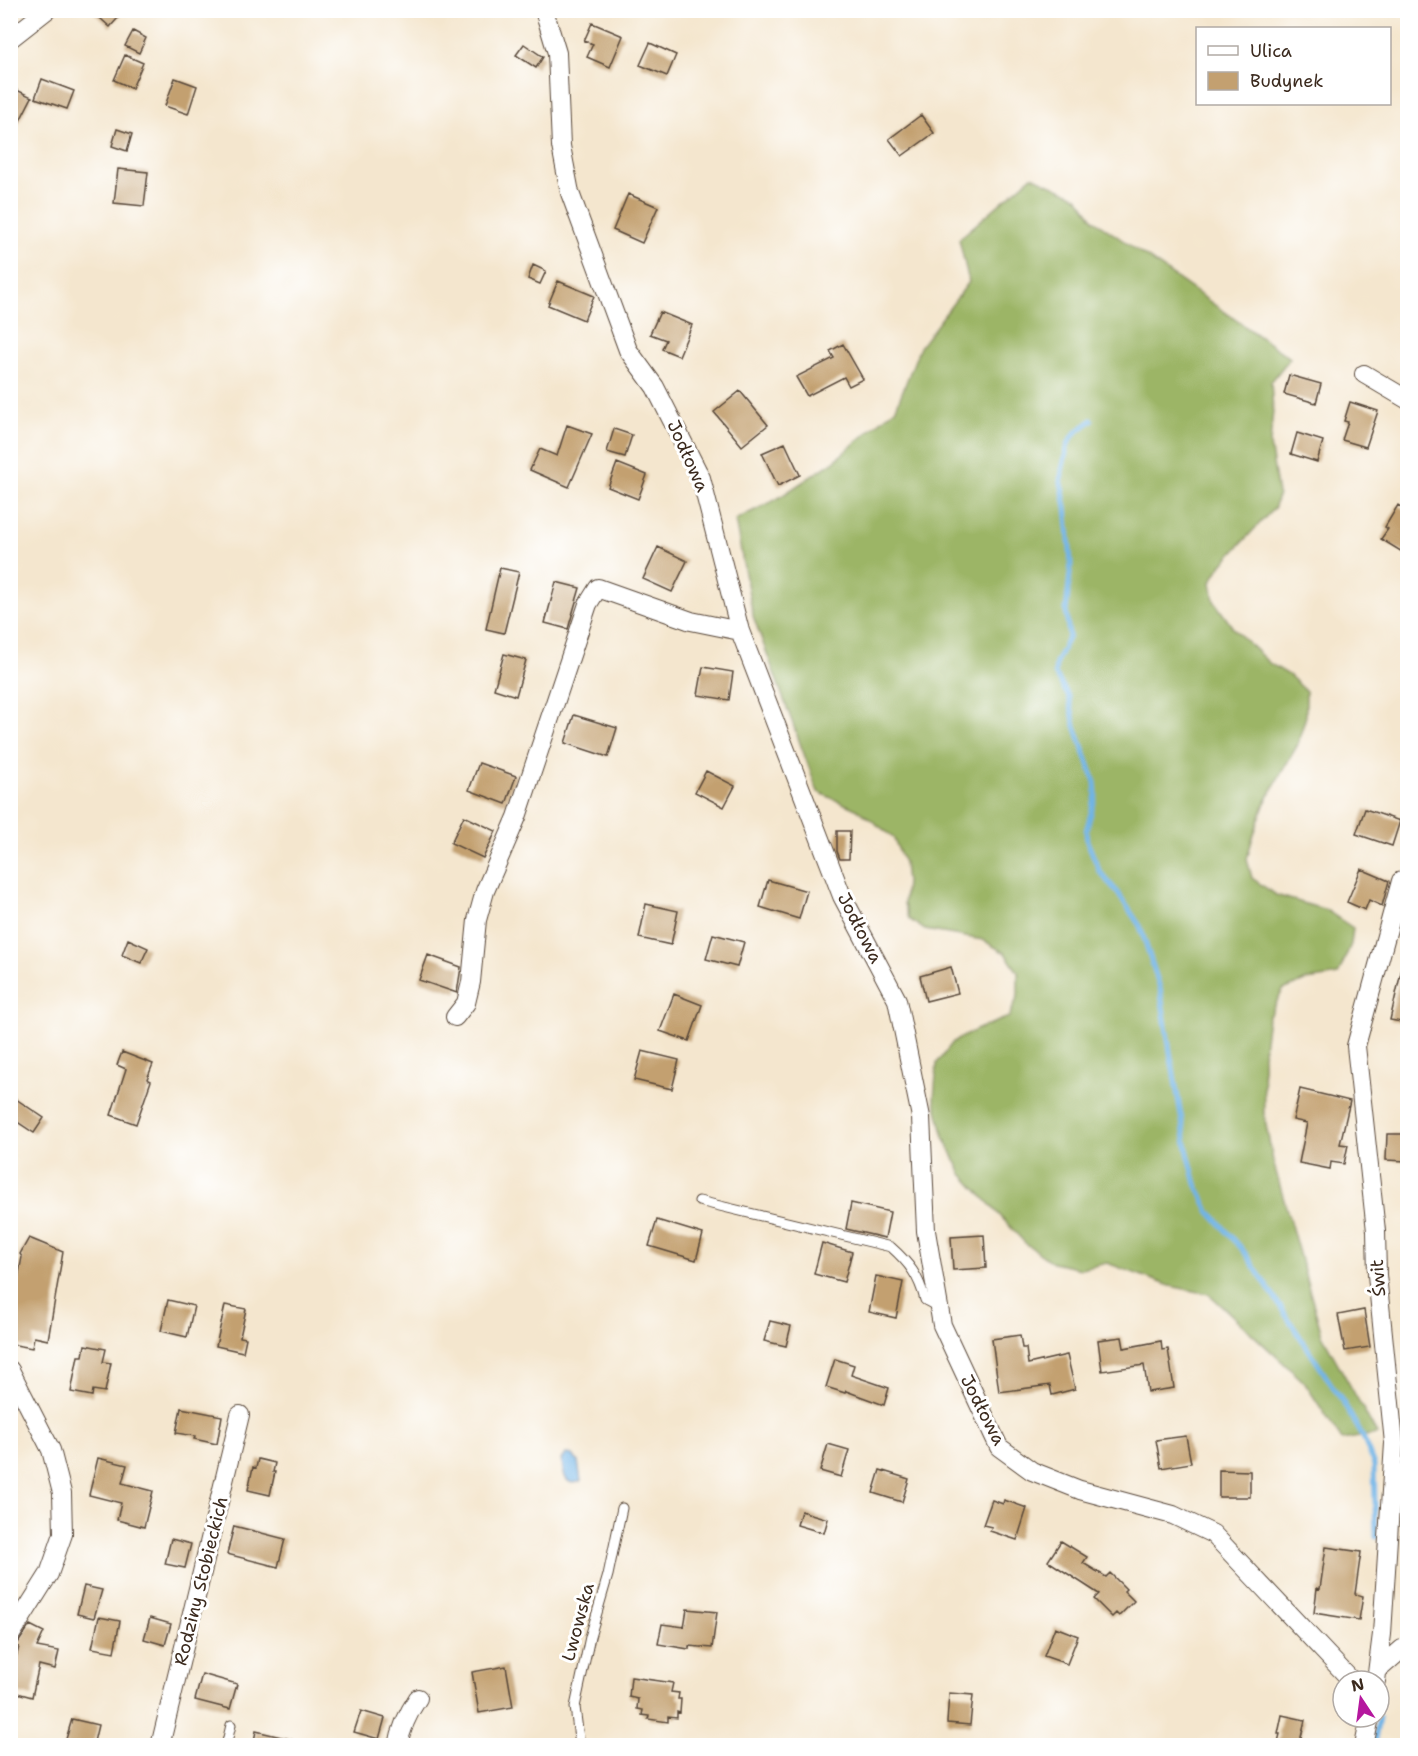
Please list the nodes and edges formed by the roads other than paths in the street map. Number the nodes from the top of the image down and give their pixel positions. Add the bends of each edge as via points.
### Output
1 (47, 10) edge
2 (544, 10) edge
3 (10, 39) edge
4 (1364, 374) dead end
5 (1407, 400) edge
6 (740, 631) junction
7 (1401, 882) dead end
8 (454, 1017) dead end
9 (699, 1201) dead end
10 (939, 1307) junction
11 (10, 1370) edge
12 (240, 1415) dead end
13 (622, 1508) dead end
14 (10, 1636) edge
15 (1407, 1648) edge
16 (1341, 1669) edge
17 (1378, 1669) edge
18 (1383, 1669) edge
19 (418, 1698) dead end
20 (231, 1725) dead end
21 (1368, 1729) edge
22 (160, 1746) edge
23 (226, 1746) edge
24 (398, 1746) edge
25 (580, 1746) edge
26 (1364, 1746) edge

1 - 3 street
2 - 6 street, Jodłowa via 557,53 561,146 570,193 628,350 655,387 701,478
4 - 5 street
6 - 8 street via 691,621 598,588 588,604 517,817 485,891 477,920 466,1003
6 - 10 street, Jodłowa via 842,896 897,1000 921,1117 926,1231
7 - 17 street, Świt via 1356,1046 1394,1443
9 - 10 lane via 891,1247 907,1261 921,1284 925,1300
10 - 16 street, Jodłowa via 942,1325 999,1447 1032,1471 1080,1490 1173,1515 1213,1534
11 - 14 street via 51,1450 62,1493 63,1534 49,1574
12 - 22 street, Rodziny Stobieckich
13 - 25 lane, Lwowska via 575,1707
15 - 18 street via 1401,1649
19 - 24 street
20 - 23 lane
21 - 26 street

